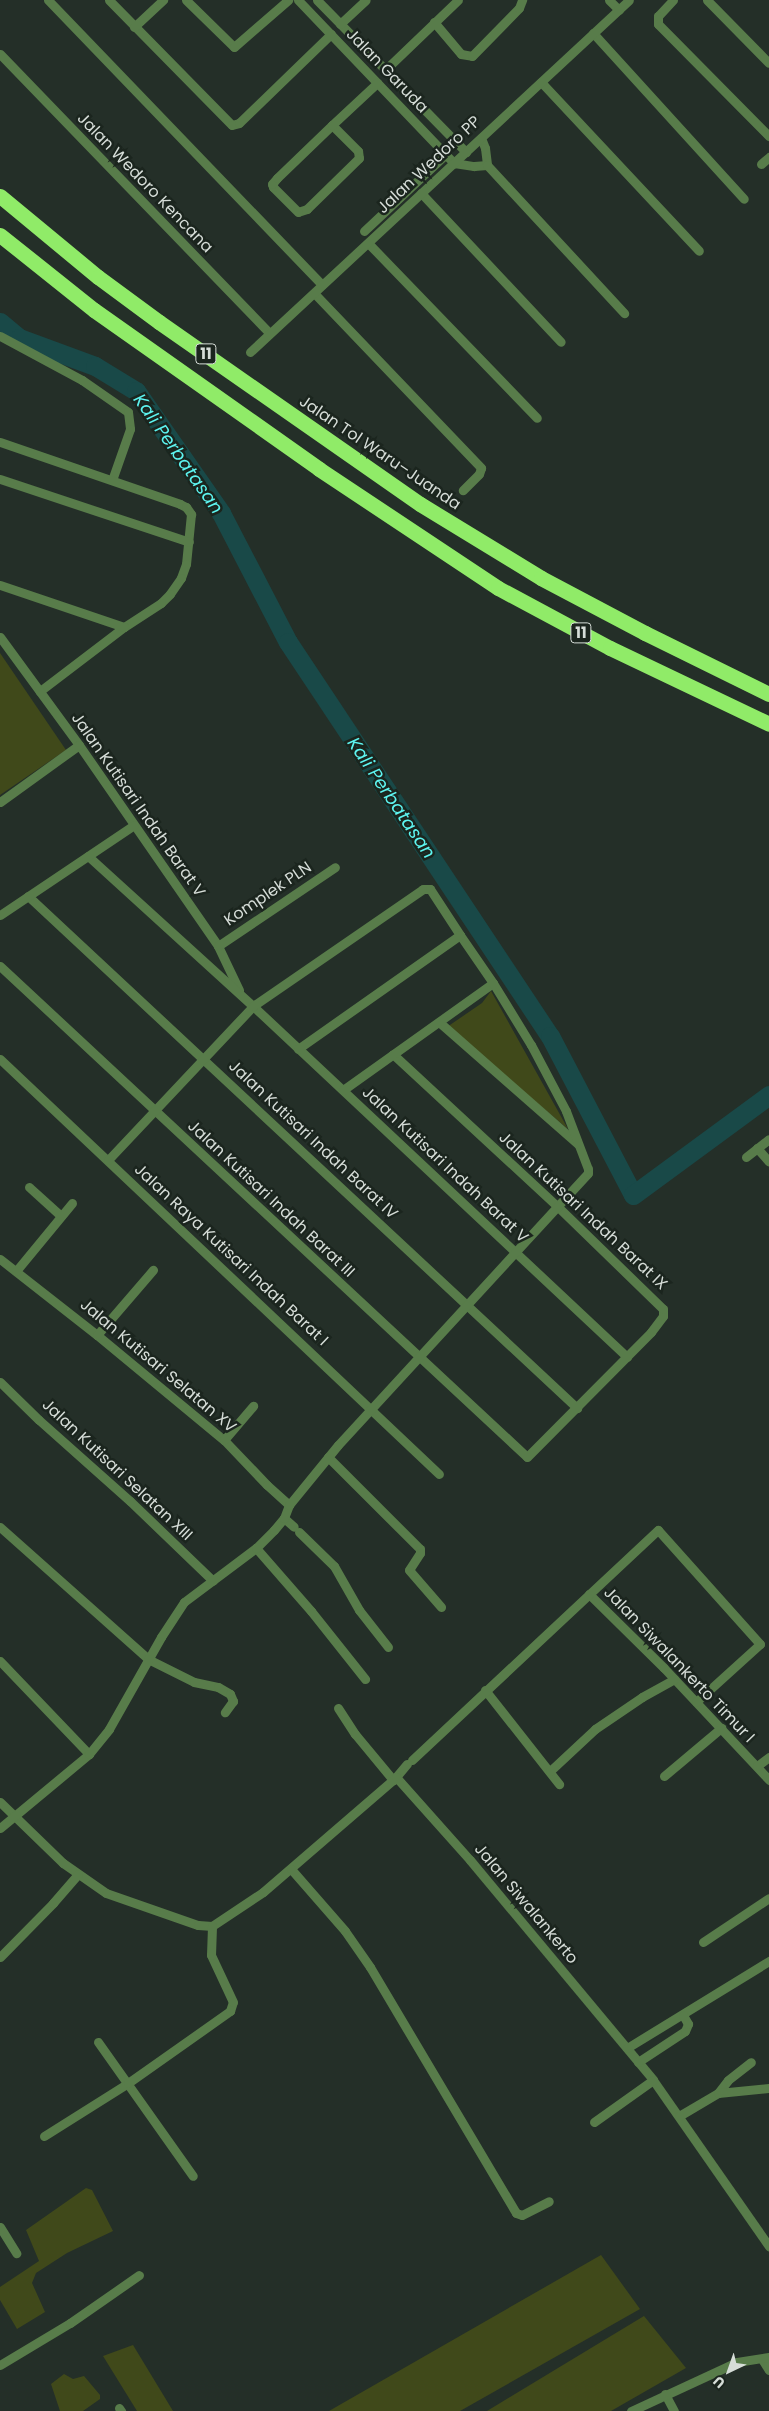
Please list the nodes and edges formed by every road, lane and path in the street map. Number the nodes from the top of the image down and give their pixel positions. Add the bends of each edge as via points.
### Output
1 (48, 0) edge
2 (109, 0) edge
3 (163, 0) edge
4 (186, 0) edge
5 (288, 0) edge
6 (298, 0) edge
7 (366, 0) edge
8 (458, 0) edge
9 (522, 0) edge
10 (609, 0) edge
11 (629, 0) edge
12 (707, 0) edge
13 (320, 2) edge
14 (666, 2) edge
15 (618, 10) junction
16 (312, 14) junction
17 (434, 22) junction
18 (340, 24) junction
19 (134, 27) junction
20 (331, 34) junction
21 (593, 34) junction
22 (0, 54) edge
23 (370, 54) junction
24 (769, 63) edge
25 (359, 64) junction
26 (386, 70) junction
27 (541, 82) junction
28 (377, 83) junction
29 (332, 125) junction
30 (441, 127) junction
31 (769, 136) edge
32 (430, 137) junction
33 (481, 138) junction
34 (466, 152) junction
35 (445, 155) junction
36 (769, 157) edge
37 (454, 163) junction
38 (762, 164) dead end
39 (487, 165) junction
40 (421, 193) junction
41 (0, 196) edge
42 (744, 199) dead end
43 (364, 231) dead end
44 (0, 235) edge
45 (368, 243) junction
46 (699, 251) dead end
47 (322, 284) junction
48 (314, 293) junction
49 (624, 313) dead end
50 (269, 333) junction
51 (0, 336) edge
52 (561, 342) dead end
53 (250, 352) dead end
54 (537, 418) dead end
55 (0, 442) edge
56 (0, 479) edge
57 (112, 480) junction
58 (463, 490) dead end
59 (189, 542) junction
60 (0, 585) edge
61 (124, 626) junction
62 (0, 637) edge
63 (40, 691) junction
64 (769, 694) edge
65 (769, 724) edge
66 (79, 745) junction
67 (0, 802) edge
68 (134, 825) junction
69 (88, 856) junction
70 (335, 867) dead end
71 (28, 896) junction
72 (0, 914) edge
73 (460, 935) junction
74 (218, 946) junction
75 (0, 966) edge
76 (493, 983) junction
77 (242, 996) junction
78 (253, 1006) junction
79 (439, 1022) junction
80 (298, 1049) junction
81 (393, 1054) junction
82 (203, 1058) junction
83 (0, 1059) edge
84 (343, 1090) junction
85 (154, 1110) junction
86 (769, 1139) edge
87 (580, 1146) junction
88 (756, 1148) junction
89 (746, 1157) dead end
90 (108, 1160) junction
91 (769, 1162) edge
92 (29, 1187) dead end
93 (72, 1203) dead end
94 (558, 1207) junction
95 (61, 1216) junction
96 (516, 1253) junction
97 (0, 1259) edge
98 (153, 1270) dead end
99 (16, 1272) junction
100 (468, 1305) junction
101 (97, 1335) junction
102 (627, 1357) junction
103 (419, 1358) junction
104 (0, 1382) edge
105 (253, 1406) dead end
106 (372, 1408) junction
107 (577, 1408) junction
108 (224, 1440) junction
109 (522, 1455) joint
110 (328, 1457) junction
111 (440, 1474) dead end
112 (289, 1505) junction
113 (284, 1518) junction
114 (0, 1527) edge
115 (256, 1548) junction
116 (213, 1581) junction
117 (589, 1594) junction
118 (441, 1607) dead end
119 (388, 1647) dead end
120 (148, 1659) junction
121 (0, 1661) edge
122 (365, 1679) dead end
123 (674, 1679) junction
124 (485, 1690) junction
125 (696, 1702) junction
126 (338, 1708) dead end
127 (225, 1712) dead end
128 (721, 1728) junction
129 (89, 1754) junction
130 (769, 1757) edge
131 (757, 1766) junction
132 (550, 1771) junction
133 (664, 1776) dead end
134 (395, 1778) junction
135 (769, 1780) edge
136 (559, 1784) dead end
137 (0, 1802) edge
138 (13, 1816) junction
139 (0, 1828) edge
140 (291, 1869) junction
141 (78, 1874) junction
142 (769, 1898) edge
143 (212, 1926) junction
144 (703, 1942) dead end
145 (0, 1957) edge
146 (769, 1961) edge
147 (683, 2015) junction
148 (98, 2042) dead end
149 (628, 2048) junction
150 (638, 2062) junction
151 (751, 2062) dead end
152 (653, 2080) junction
153 (128, 2084) junction
154 (769, 2088) edge
155 (718, 2093) junction
156 (679, 2116) junction
157 (594, 2122) dead end
158 (44, 2136) dead end
159 (193, 2176) dead end
160 (549, 2201) dead end
161 (0, 2227) edge
162 (769, 2246) edge
163 (16, 2253) dead end
164 (139, 2275) dead end
165 (766, 2358) edge
166 (0, 2365) edge
167 (769, 2370) edge
168 (665, 2394) junction
169 (631, 2411) edge
170 (674, 2411) edge

1 - 47 street
2 - 19 street
3 - 19 street
4 - 5 street via 234,47
6 - 16 street, Jalan Garuda
7 - 18 street
8 - 17 street
9 - 17 street via 519,8 472,56 461,54
10 - 15 street
11 - 15 street, Jalan Wedoro PP
12 - 24 street
13 - 16 street
13 - 18 street, Jalan Garuda
14 - 31 street via 658,16 658,24
15 - 21 street, Jalan Wedoro PP
16 - 20 street, Jalan Garuda
17 - 26 street
18 - 23 street, Jalan Garuda
19 - 20 street via 234,125
20 - 25 street, Jalan Garuda
21 - 27 street, Jalan Wedoro PP
21 - 42 street
22 - 50 street, Jalan Wedoro Kencana
23 - 25 street
23 - 26 street, Jalan Garuda
25 - 28 street, Jalan Garuda
26 - 30 street, Jalan Garuda
27 - 33 street, Jalan Wedoro PP
27 - 46 street
28 - 29 street
28 - 32 street, Jalan Garuda
29 - 29 street via 272,184 298,212 307,209 359,158 359,152
30 - 32 street
30 - 34 street, Jalan Garuda
32 - 35 street, Jalan Garuda
33 - 34 street, Jalan Wedoro PP
33 - 39 street
34 - 37 street, Jalan Wedoro PP
35 - 37 street, Jalan Garuda
35 - 43 street
36 - 38 street
37 - 39 street
37 - 40 street, Jalan Wedoro PP
39 - 49 street
40 - 45 street, Jalan Wedoro PP
40 - 52 street
41 - 64 highway, Jalan Tol Waru–Juanda / 11 via 98,277 159,322 420,504 541,578
44 - 65 highway, 11 via 94,310 402,525 498,588 555,620
45 - 47 street, Jalan Wedoro PP
45 - 54 street
47 - 48 street, Jalan Wedoro PP
48 - 50 street, Jalan Wedoro PP
48 - 58 street via 481,468
50 - 53 street, Jalan Wedoro PP
51 - 57 street via 82,380 128,412 130,429
55 - 57 street
56 - 59 street
57 - 59 street via 186,507 191,514
59 - 61 street via 186,564 178,584 161,603
60 - 61 street
61 - 63 street
62 - 63 street, Jalan Kutisari Indah Barat V
63 - 66 street, Jalan Kutisari Indah Barat V
66 - 67 street
66 - 68 street, Jalan Kutisari Indah Barat V
68 - 69 street
68 - 74 street, Jalan Kutisari Indah Barat V
69 - 71 street
69 - 77 street, Jalan Kutisari Indah Barat V
70 - 74 street, Komplek PLN
71 - 72 street
71 - 82 street, Jalan Kutisari Indah Barat IV
73 - 76 street
73 - 78 street via 431,891 423,889
73 - 80 street
74 - 77 street, Jalan Kutisari Indah Barat V
75 - 85 street, Jalan Kutisari Indah Barat III
76 - 79 street
76 - 87 street via 539,1060
77 - 78 street, Jalan Kutisari Indah Barat V
78 - 80 street, Jalan Kutisari Indah Barat V
78 - 82 street
79 - 81 street
79 - 87 street
80 - 84 street, Jalan Kutisari Indah Barat V
81 - 84 street
81 - 94 street, Jalan Kutisari Indah Barat IX
82 - 85 street
82 - 100 street, Jalan Kutisari Indah Barat IV
83 - 90 street, Jalan Raya Kutisari Indah Barat I
84 - 96 street, Jalan Kutisari Indah Barat V
85 - 90 street
85 - 103 street, Jalan Kutisari Indah Barat III
86 - 88 street
87 - 94 street via 588,1171
88 - 89 street
88 - 91 street
90 - 106 street, Jalan Raya Kutisari Indah Barat I
92 - 95 street
93 - 95 street
94 - 96 street
94 - 102 street, Jalan Kutisari Indah Barat IX via 663,1310 660,1321
95 - 99 street
96 - 100 street
96 - 102 street, Jalan Kutisari Indah Barat V
97 - 99 street, Jalan Kutisari Selatan XV
98 - 101 street
99 - 101 street, Jalan Kutisari Selatan XV
100 - 103 street
100 - 107 street, Jalan Kutisari Indah Barat IV
101 - 108 street, Jalan Kutisari Selatan XV
102 - 107 street, Jalan Kutisari Indah Barat IX
103 - 106 street
103 - 109 street, Jalan Kutisari Indah Barat III
104 - 116 street, Jalan Kutisari Selatan XIII
105 - 108 street
106 - 110 street
106 - 111 street, Jalan Raya Kutisari Indah Barat I
107 - 109 street, Jalan Kutisari Indah Barat IX via 530,1455
108 - 112 street, Jalan Kutisari Selatan XV
110 - 112 street
110 - 118 street via 420,1549 409,1570
112 - 113 street
113 - 115 street
113 - 119 street via 334,1566 359,1610
114 - 120 street
115 - 116 street
115 - 122 street
116 - 120 street via 184,1602
117 - 123 street, Jalan Siwalankerto Timur I
117 - 124 street, Jalan Siwalankerto Timur I
117 - 125 street via 660,1531 760,1644
120 - 127 street via 194,1682 218,1687 230,1694 234,1701
120 - 129 street via 109,1730
121 - 129 street
123 - 125 street, Jalan Siwalankerto Timur I
123 - 132 street via 595,1729
124 - 132 street
124 - 134 street, Jalan Siwalankerto Timur I
125 - 128 street, Jalan Siwalankerto Timur I
126 - 134 street, Jalan Siwalankerto via 355,1734
128 - 131 street, Jalan Siwalankerto Timur I
128 - 133 street
129 - 138 street
130 - 131 street
131 - 135 street, Jalan Siwalankerto Timur I
132 - 136 street
134 - 140 street
134 - 149 street, Jalan Siwalankerto via 470,1860
137 - 138 street
138 - 139 street
138 - 141 street
140 - 143 street
140 - 160 street via 345,1931 370,1967 516,2213 522,2215
141 - 143 street via 106,1893 198,1925
141 - 145 street
142 - 144 street
143 - 153 street via 211,1956 231,1998 232,2007 209,2028
146 - 147 street
147 - 149 street
147 - 150 street via 688,2024 685,2031
148 - 153 street
149 - 150 street, Jalan Siwalankerto
150 - 152 street, Jalan Siwalankerto
151 - 155 street via 728,2080
152 - 156 street, Jalan Siwalankerto
152 - 157 street
153 - 158 street
153 - 159 street
154 - 155 street
155 - 156 street
156 - 162 street, Jalan Siwalankerto
161 - 163 street
164 - 166 street via 70,2323
165 - 167 street
165 - 168 street via 737,2362
168 - 169 street
168 - 170 street

